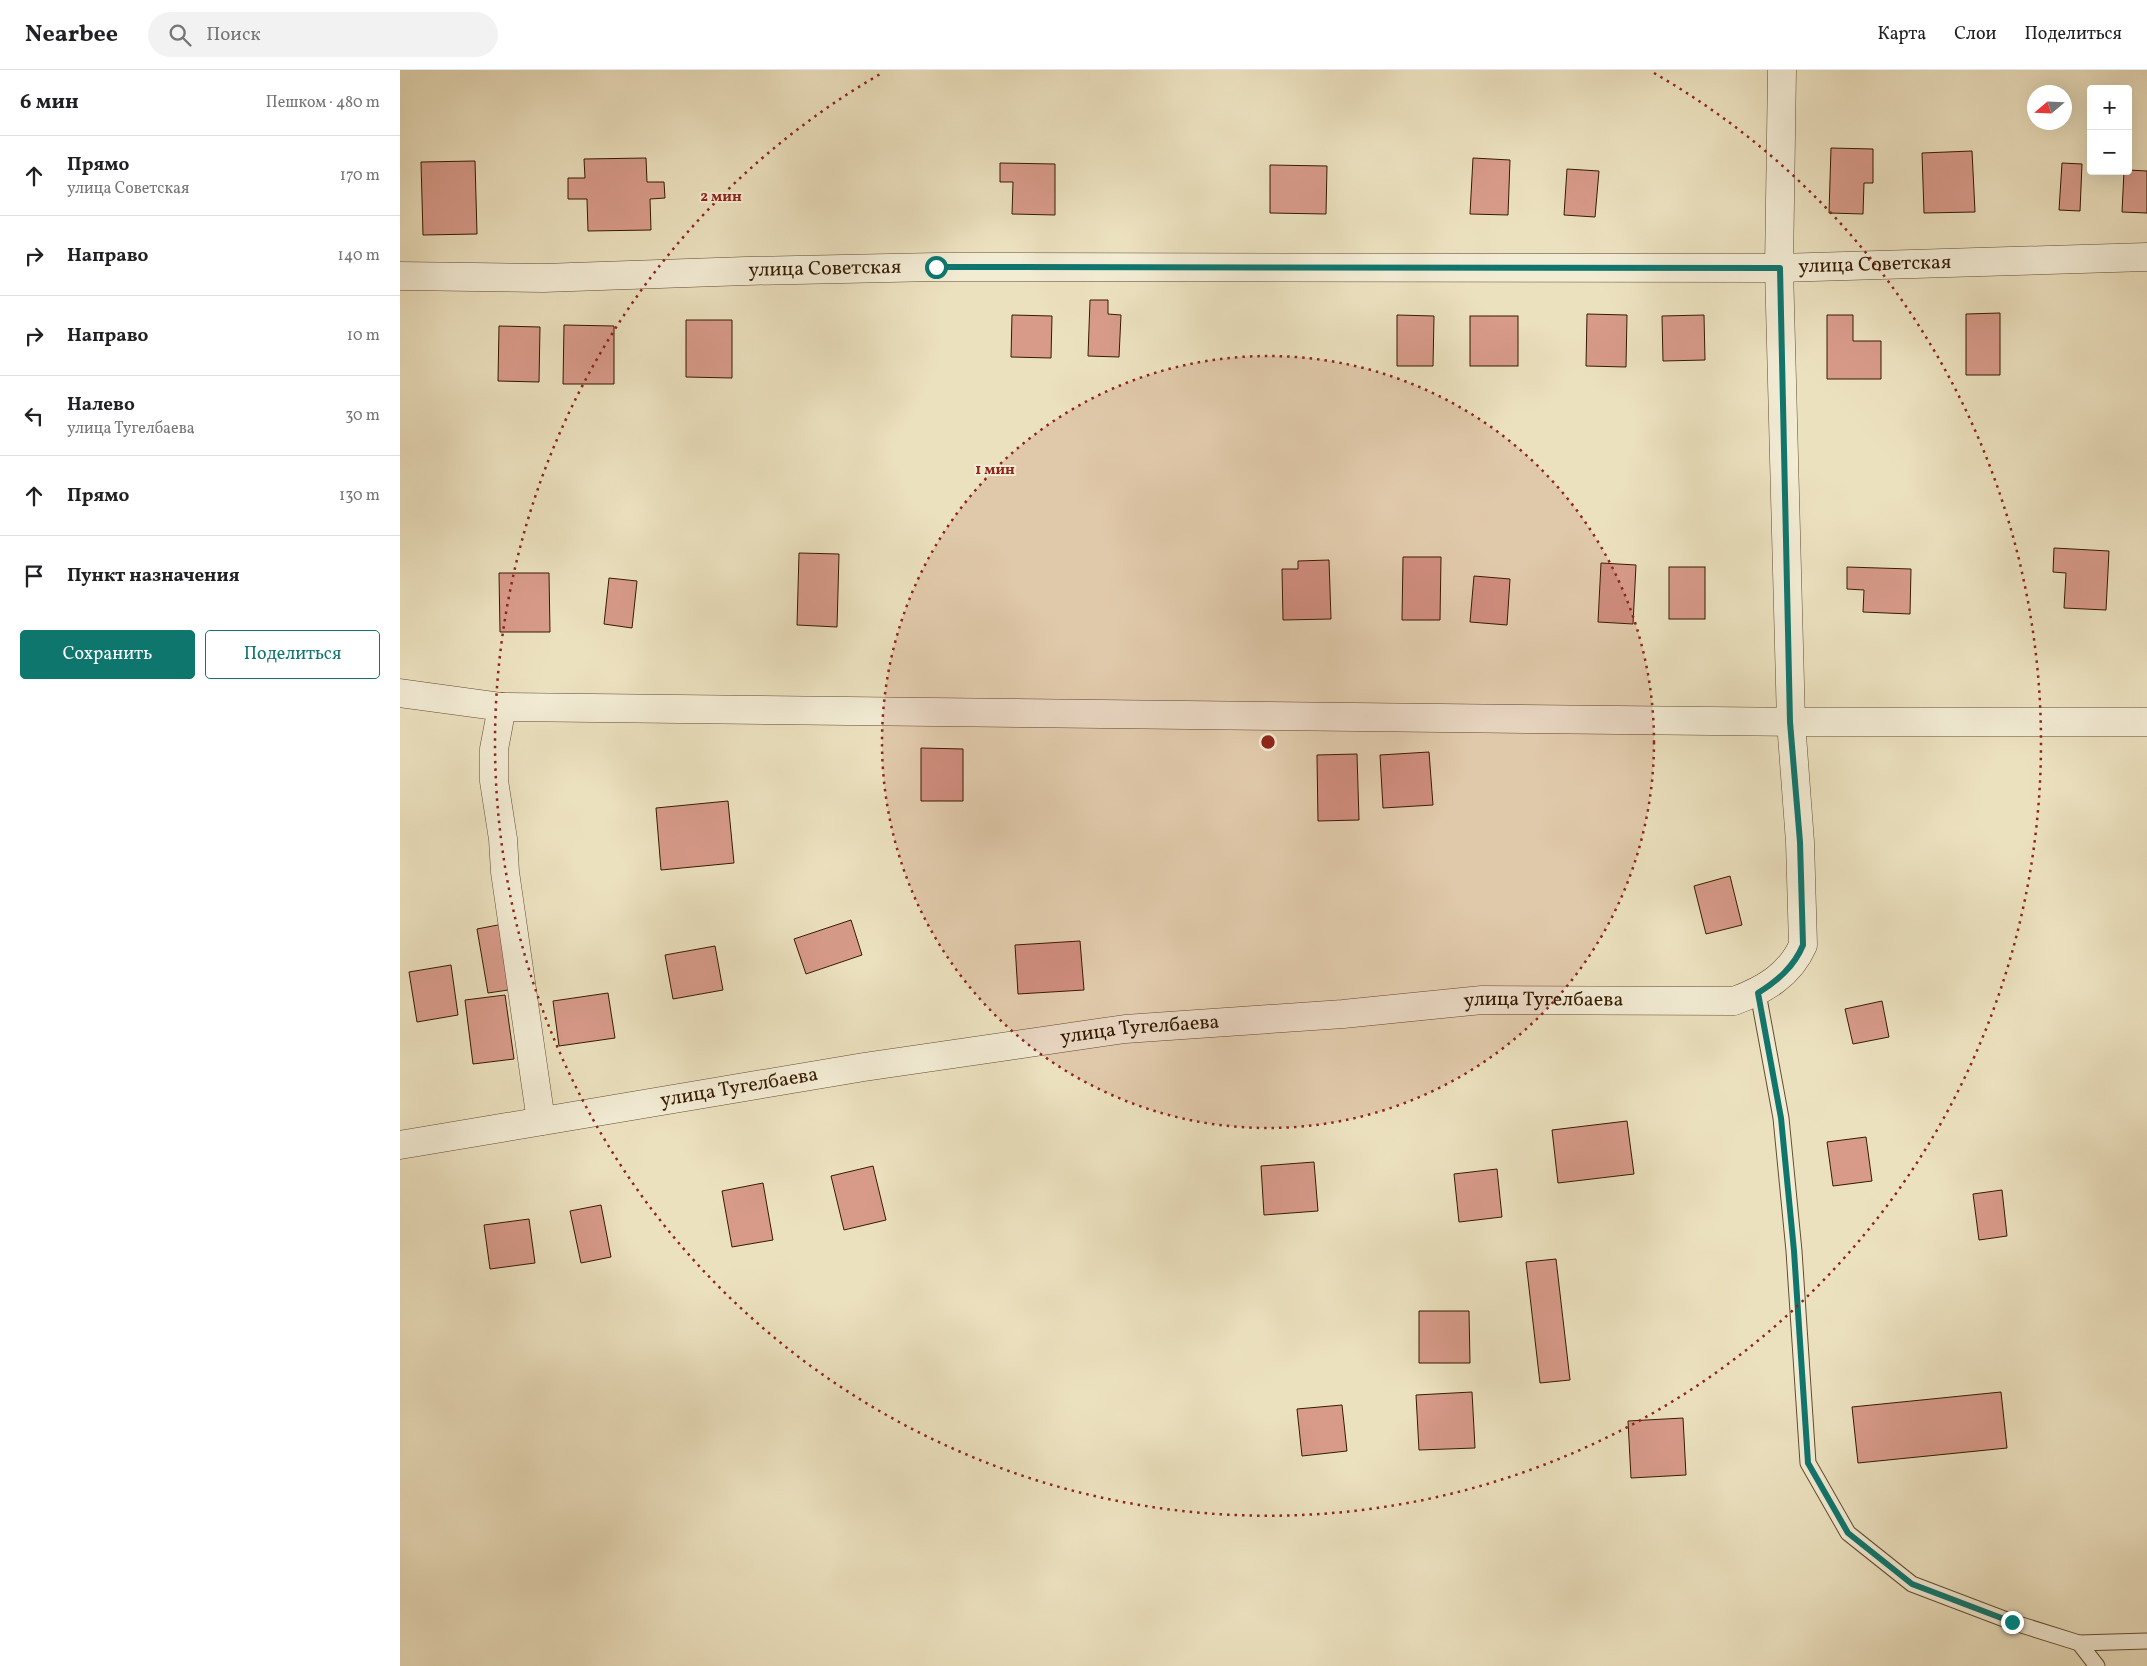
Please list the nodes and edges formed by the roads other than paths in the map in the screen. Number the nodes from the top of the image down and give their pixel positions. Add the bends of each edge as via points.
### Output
1 (1782, 70) edge
2 (2147, 257) edge
3 (1780, 268) junction
4 (400, 276) edge
5 (400, 693) edge
6 (502, 707) junction
7 (1790, 722) junction
8 (2147, 722) edge
9 (1758, 993) junction
10 (541, 1121) junction
11 (400, 1145) edge
12 (2147, 1641) edge
13 (2079, 1643) junction
14 (2097, 1666) edge

1 - 3 street, улица Тугелбаева
2 - 3 street, улица Советская
3 - 4 street, улица Советская via 936,267 543,278
3 - 7 street, улица Тугелбаева
5 - 6 street
6 - 7 street
6 - 10 street via 494,749 494,781
7 - 8 street
7 - 9 street, улица Тугелбаева via 1800,842 1803,945 1790,968
9 - 10 street, улица Тугелбаева via 1734,1001 1711,1002 1482,1000 1343,1014 1125,1029 864,1067
9 - 13 lane via 1781,1118 1794,1251 1808,1463 1848,1533 1912,1584 2012,1622
10 - 11 street, улица Тугелбаева
12 - 13 lane
13 - 14 lane

